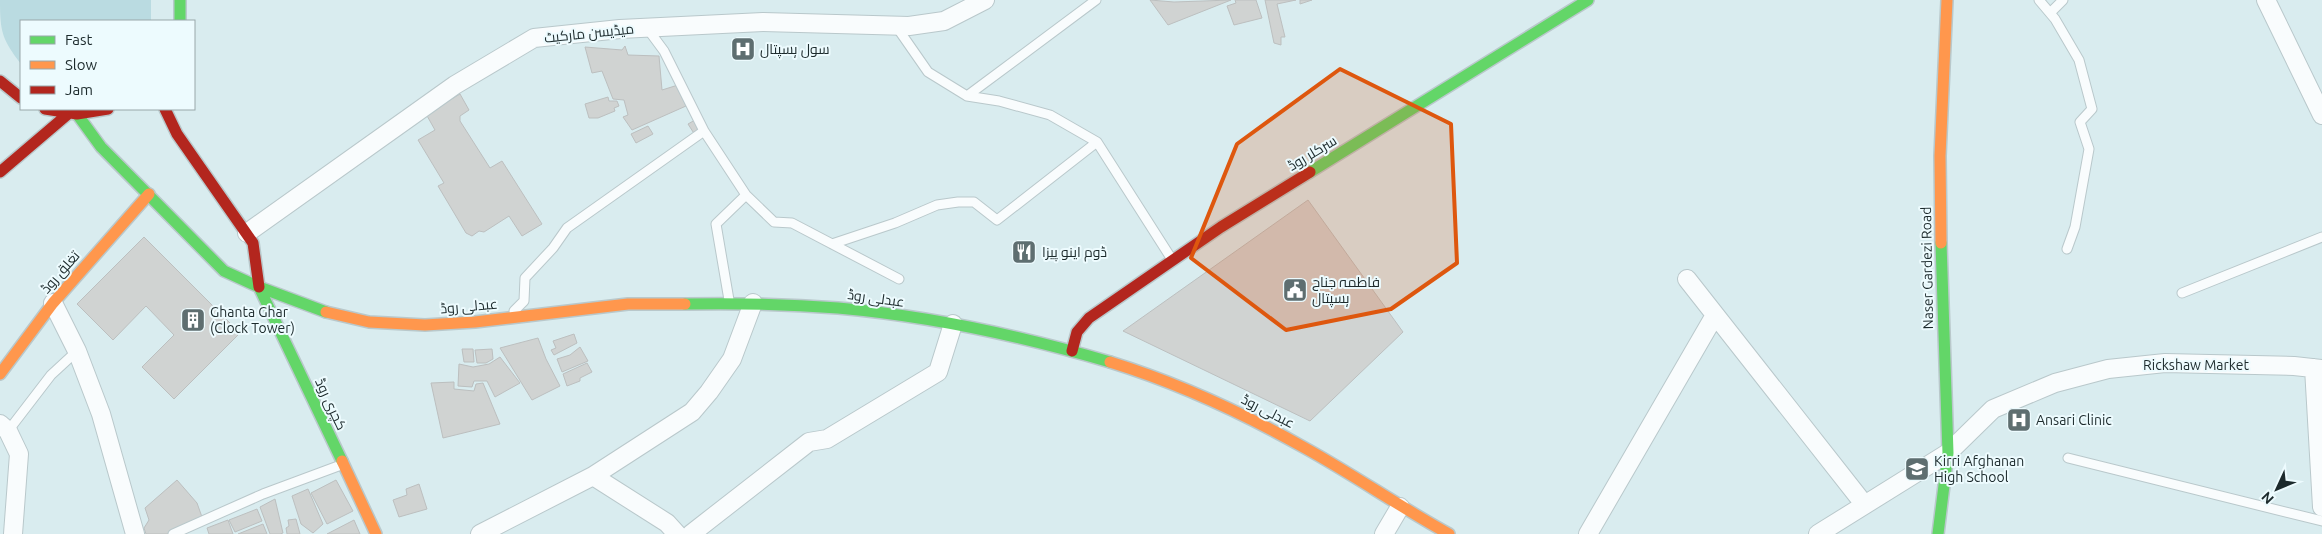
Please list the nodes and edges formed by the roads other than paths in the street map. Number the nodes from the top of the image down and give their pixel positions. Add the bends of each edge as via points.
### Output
1 (180, 0) edge
2 (985, 0) edge
3 (1096, 0) edge
4 (1588, 0) edge
5 (1947, 0) edge
6 (2039, 0) edge
7 (2063, 0) edge
8 (2266, 0) edge
9 (2050, 13) junction
10 (180, 20) edge
11 (896, 26) junction
12 (646, 27) junction
13 (0, 81) edge
14 (966, 96) junction
15 (20, 97) edge
16 (51, 110) edge
17 (101, 110) edge
18 (165, 110) edge
19 (73, 114) junction
20 (2322, 115) edge
21 (704, 131) junction
22 (1097, 142) junction
23 (0, 172) edge
24 (149, 194) junction
25 (746, 195) junction
26 (247, 233) junction
27 (2322, 237) edge
28 (832, 244) junction
29 (2067, 249) dead end
30 (1172, 259) junction
31 (899, 279) dead end
32 (1687, 279) dead end
33 (259, 287) junction
34 (2182, 292) dead end
35 (53, 303) junction
36 (730, 303) junction
37 (753, 303) junction
38 (1715, 315) junction
39 (507, 318) junction
40 (953, 324) junction
41 (77, 351) junction
42 (1072, 351) junction
43 (2318, 369) edge
44 (0, 374) edge
45 (4, 427) edge
46 (1948, 452) junction
47 (2068, 458) dead end
48 (343, 464) junction
49 (593, 476) junction
50 (1864, 504) junction
51 (2322, 507) edge
52 (1400, 508) junction
53 (2322, 521) edge
54 (13, 534) edge
55 (135, 534) edge
56 (173, 534) edge
57 (376, 534) edge
58 (480, 534) edge
59 (677, 534) edge
60 (691, 534) edge
61 (1384, 534) edge
62 (1449, 534) edge
63 (1588, 534) edge
64 (1818, 534) edge
65 (1938, 534) edge

1 - 10 main road
2 - 11 street, میڈیسن مارکیٹ via 944,21
3 - 14 lane
4 - 30 main road, سرکلر روڈ
5 - 46 main road, Naser Gardezi Road via 1940,156
6 - 9 lane
7 - 9 lane
8 - 20 street
9 - 29 lane via 2080,60 2092,109 2080,122 2089,149 2088,164
11 - 12 street, میڈیسن مارکیٹ via 763,22
11 - 14 lane via 928,72
12 - 21 lane via 664,51
12 - 26 street, میڈیسن مارکیٹ via 534,38 455,85
13 - 15 main road
14 - 22 lane via 1050,114
16 - 19 main road
17 - 19 main road
18 - 26 main road via 202,172
19 - 23 main road
19 - 24 main road, عبدلی روڈ
21 - 25 lane
21 - 39 lane via 567,228 525,278 524,301
22 - 28 lane via 997,220 974,202 937,205
22 - 30 lane
24 - 33 main road, عبدلی روڈ via 224,271
24 - 35 main road, تغلق روڈ
25 - 28 lane via 774,222 792,223
25 - 36 lane via 716,224
26 - 33 main road via 254,250
27 - 34 lane
28 - 31 lane
30 - 42 main road, سرکلر روڈ via 1089,318 1077,332
32 - 38 street
33 - 39 main road, عبدلی روڈ via 323,311 369,322 425,325
33 - 48 main road, کچری روڈ
35 - 41 street
35 - 44 main road, تغلق روڈ
36 - 37 main road, عبدلی روڈ
36 - 39 main road, عبدلی روڈ via 628,304
37 - 40 main road, عبدلی روڈ via 839,308
37 - 49 street via 732,359 692,412
38 - 50 street
38 - 63 street
40 - 42 main road, عبدلی روڈ
40 - 60 street via 938,372 827,439 809,442
41 - 45 lane
41 - 55 street via 101,414
42 - 52 main road, عبدلی روڈ via 1151,375 1230,409 1306,448
43 - 46 street, Rickshaw Market via 2165,363 2108,369 2055,383 1994,409
43 - 51 street
45 - 54 street via 19,454
46 - 50 street, Rickshaw Market
46 - 65 main road, Naser Gardezi Road
47 - 53 lane
48 - 56 lane via 262,494
48 - 57 main road, کچری روڈ
49 - 58 street
49 - 59 street via 667,523
50 - 64 street, Rickshaw Market
52 - 61 street
52 - 62 main road, عبدلی روڈ

